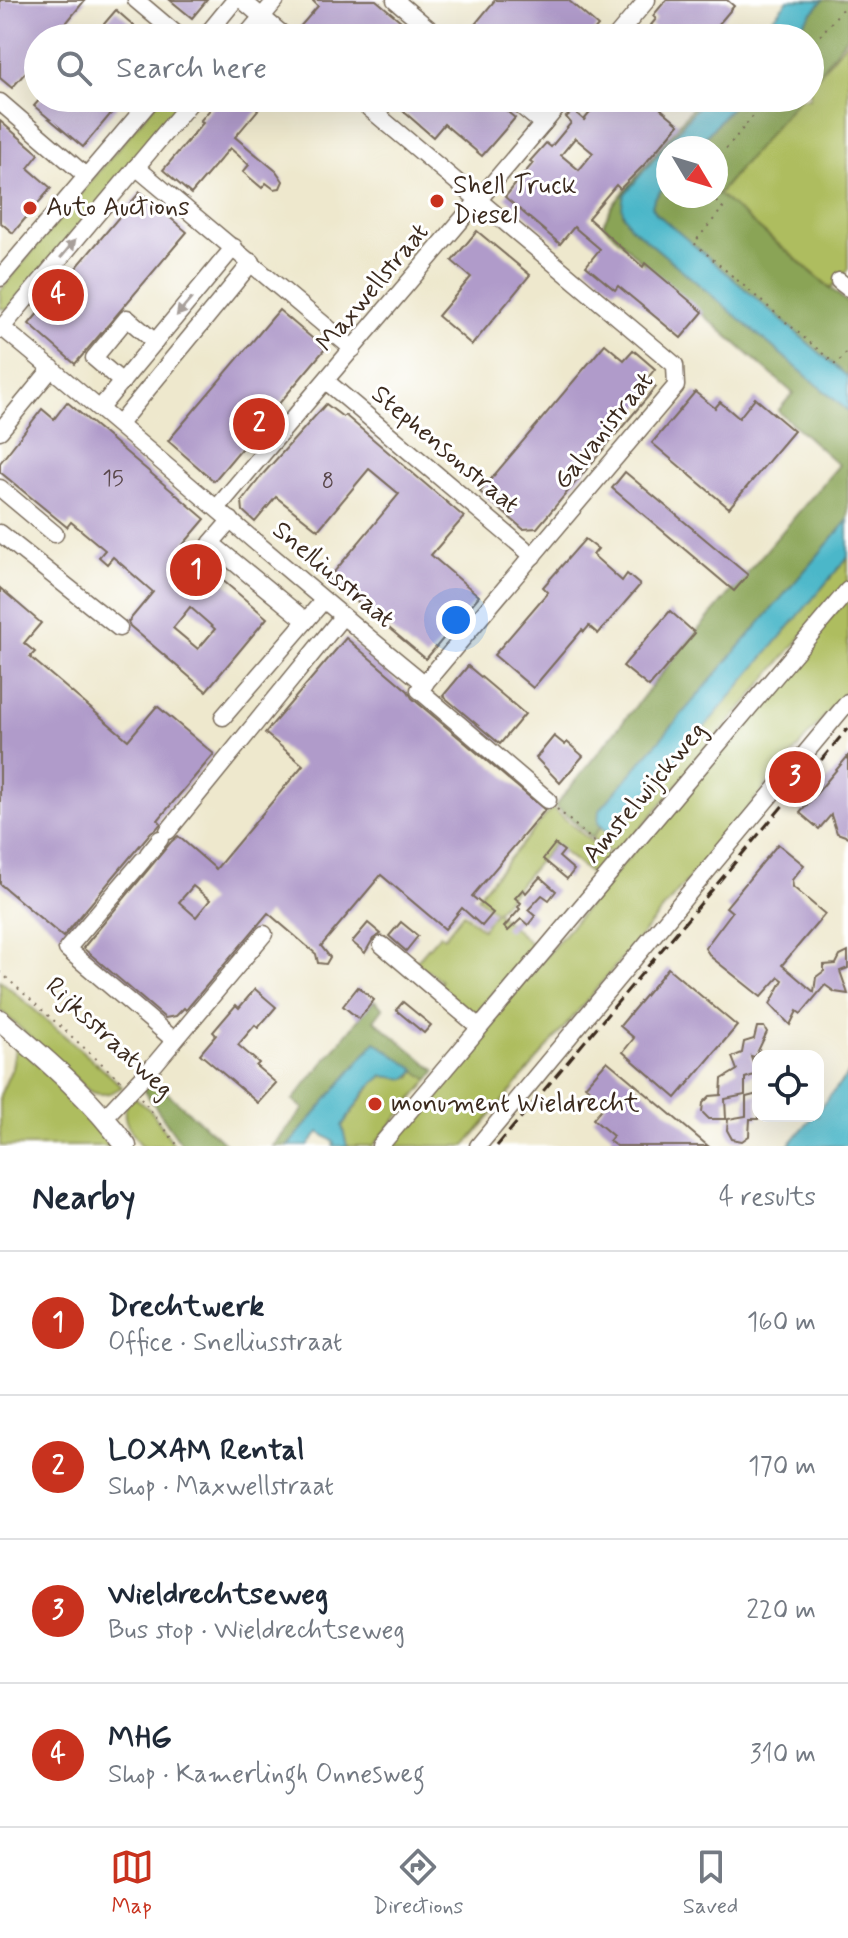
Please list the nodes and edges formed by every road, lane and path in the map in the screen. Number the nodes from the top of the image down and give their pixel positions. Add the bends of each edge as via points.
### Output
1 (136, 0) edge
2 (235, 0) edge
3 (242, 0) edge
4 (276, 0) edge
5 (395, 0) edge
6 (647, 0) edge
7 (848, 2) edge
8 (261, 18) junction
9 (164, 24) edge
10 (215, 24) edge
11 (256, 24) edge
12 (269, 24) edge
13 (423, 24) edge
14 (627, 24) edge
15 (824, 31) edge
16 (0, 102) edge
17 (141, 112) edge
18 (182, 112) edge
19 (373, 112) edge
20 (528, 112) edge
21 (553, 112) edge
22 (756, 112) edge
23 (543, 124) junction
24 (728, 146) edge
25 (136, 167) junction
26 (86, 176) junction
27 (477, 201) junction
28 (723, 208) edge
29 (234, 247) junction
30 (252, 262) junction
31 (0, 278) edge
32 (1, 328) edge
33 (155, 342) junction
34 (353, 349) junction
35 (848, 351) edge
36 (52, 368) junction
37 (326, 381) junction
38 (122, 382) junction
39 (100, 408) junction
40 (119, 424) junction
41 (0, 431) edge
42 (0, 488) edge
43 (217, 508) junction
44 (231, 520) junction
45 (0, 533) edge
46 (55, 534) dead end
47 (533, 556) junction
48 (848, 590) edge
49 (323, 601) junction
50 (342, 617) junction
51 (306, 621) junction
52 (119, 628) dead end
53 (425, 684) junction
54 (848, 702) edge
55 (223, 717) dead end
56 (548, 800) joint
57 (618, 863) junction
58 (264, 934) dead end
59 (382, 945) dead end
60 (0, 972) edge
61 (0, 1020) edge
62 (479, 1027) junction
63 (174, 1040) junction
64 (130, 1088) junction
65 (105, 1117) junction
66 (126, 1146) edge
67 (178, 1146) edge
68 (380, 1146) edge
69 (478, 1146) edge

1 - 9 street
2 - 10 street
3 - 8 street
4 - 8 street
5 - 13 street
6 - 14 street
7 - 15 path
8 - 11 street
8 - 12 street
16 - 26 street
17 - 26 street
18 - 25 street
19 - 27 street, Galvanistraat
20 - 23 street
21 - 23 street, Maxwellstraat
22 - 24 path
23 - 27 street, Maxwellstraat
25 - 29 street
32 -> 25 street
26 - 31 street
27 - 34 street, Maxwellstraat
27 - 47 street, Galvanistraat via 675,365 676,386
28 - 35 path via 694,243 836,365
29 - 30 street
29 -> 33 street
30 - 34 street
30 - 40 street
32 - 36 street, Snelliusstraat
33 - 38 street
33 - 38 street via 127,318 94,358
34 - 37 street, Maxwellstraat
36 - 39 street, Snelliusstraat
36 - 41 street
37 - 43 street, Maxwellstraat
37 - 47 street, Stephensonstraat
38 - 39 street
39 - 40 street, Snelliusstraat
40 - 43 street, Snelliusstraat
42 - 46 street
43 - 44 street, Snelliusstraat
44 - 49 street, Snelliusstraat
44 - 51 street via 211,543
45 - 52 street
47 - 53 street, Galvanistraat
48 - 57 street, Amstelwijckweg
49 - 50 street, Snelliusstraat
49 - 51 street
50 - 53 street, Snelliusstraat
50 - 63 street via 67,949
51 - 55 street
53 - 56 street, Snelliusstraat via 419,690
54 - 69 street
56 - 57 path
57 - 62 street, Amstelwijckweg
58 - 63 street
59 - 62 street
60 - 64 path, Rijksstraatweg
61 - 65 main road
62 - 68 street, Amstelwijckweg
63 - 64 street
64 - 65 street
64 - 67 path, Rijksstraatweg
65 - 66 main road

